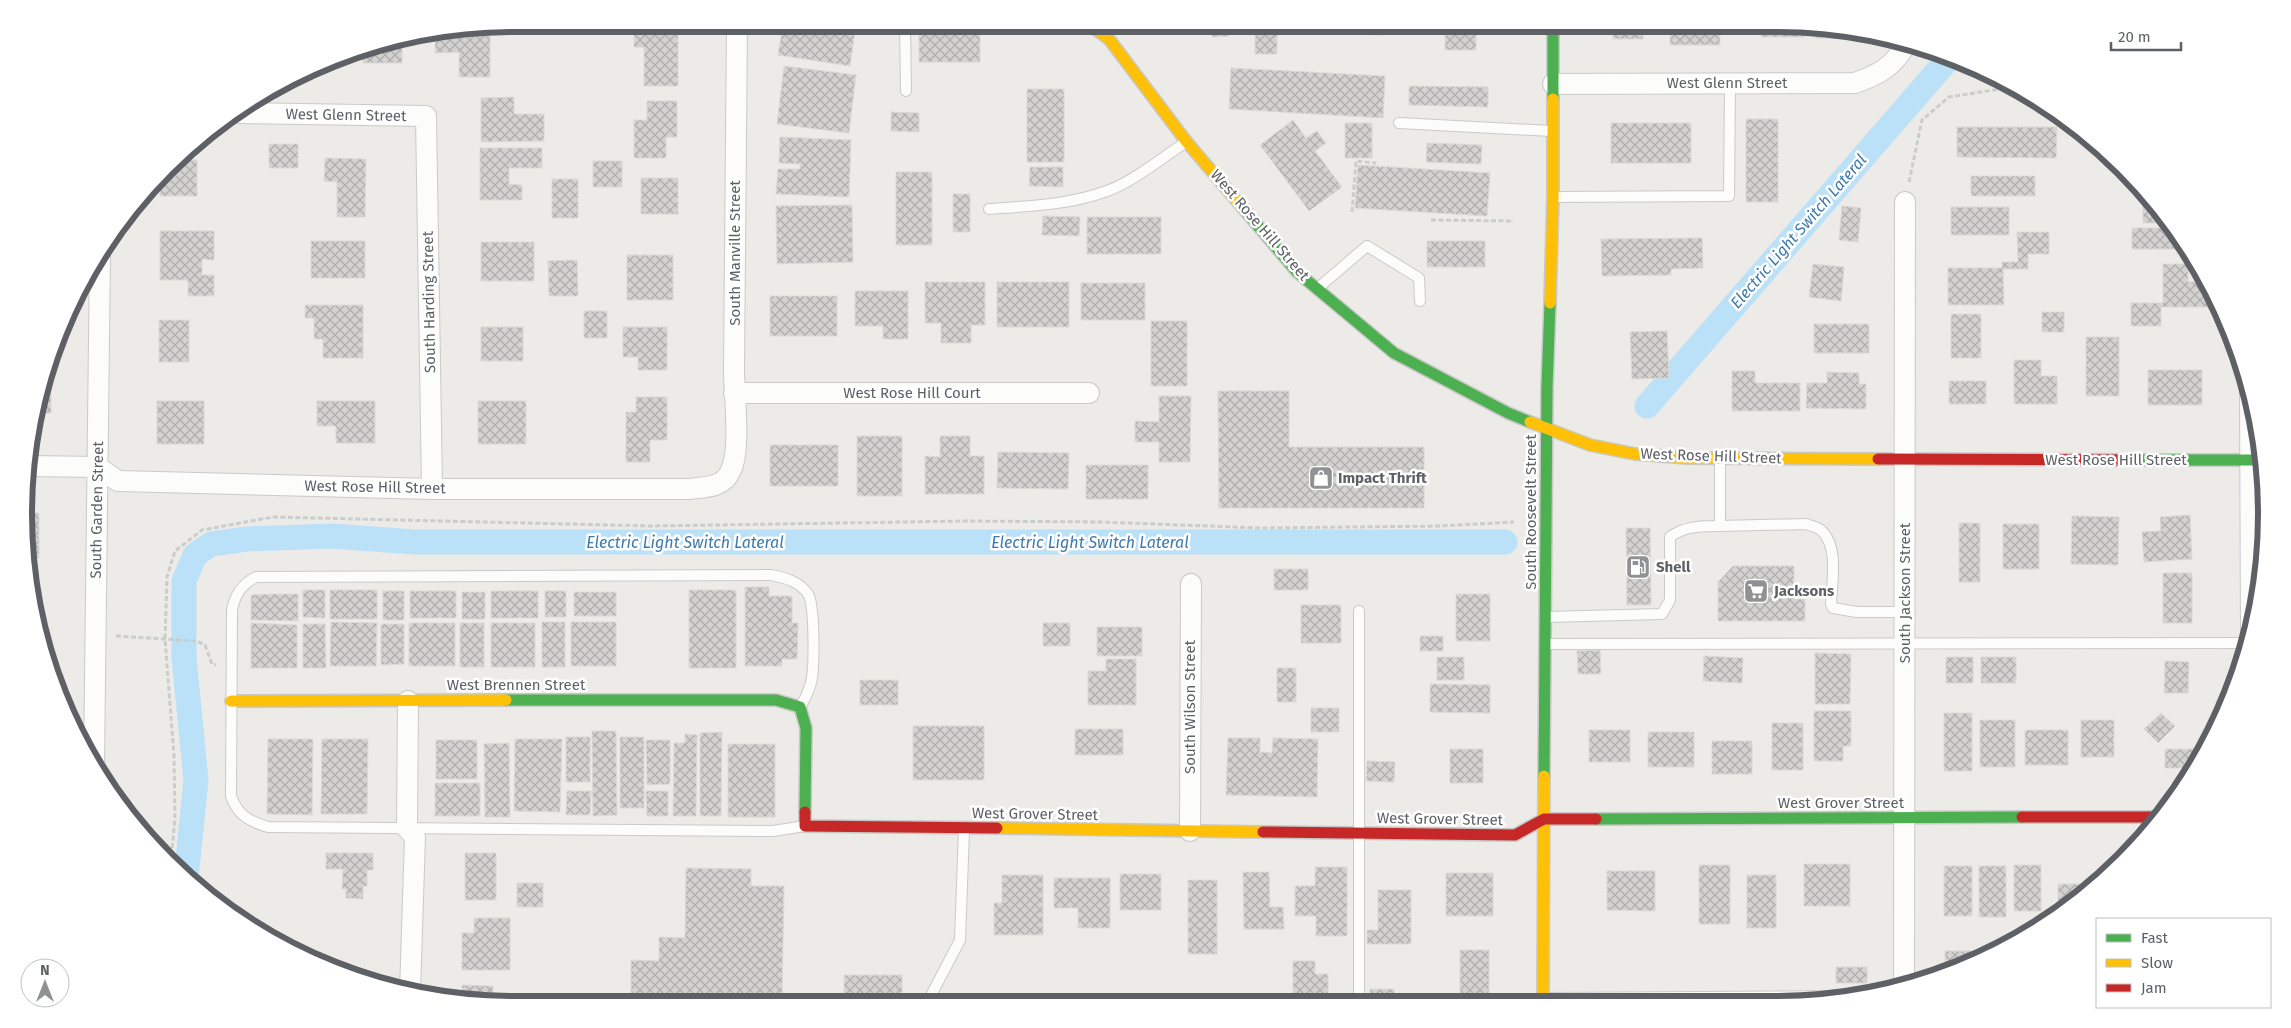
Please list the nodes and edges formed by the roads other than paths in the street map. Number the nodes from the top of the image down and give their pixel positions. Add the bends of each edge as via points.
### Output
1 (737, 32) edge
2 (906, 32) edge
3 (1098, 32) edge
4 (1553, 32) edge
5 (1903, 49) edge
6 (1730, 83) junction
7 (1553, 84) junction
8 (906, 91) dead end
9 (247, 113) edge
10 (426, 116) joint
11 (1399, 123) dead end
12 (1552, 131) junction
13 (1186, 141) junction
14 (1553, 197) junction
15 (1905, 202) road end
16 (989, 209) dead end
17 (100, 268) edge
18 (1317, 289) junction
19 (1420, 301) dead end
20 (734, 393) junction
21 (1089, 393) dead end
22 (1547, 428) junction
23 (1720, 459) junction
24 (1905, 460) junction
25 (2255, 460) edge
26 (36, 466) edge
27 (98, 467) junction
28 (2256, 469) edge
29 (725, 480) joint
30 (432, 489) junction
31 (1720, 526) junction
32 (1191, 584) dead end
33 (2252, 587) edge
34 (1359, 611) dead end
35 (1905, 612) junction
36 (1546, 617) junction
37 (1905, 643) junction
38 (2241, 643) edge
39 (1545, 644) junction
40 (408, 700) junction
41 (231, 701) junction
42 (800, 707) junction
43 (94, 750) edge
44 (2151, 817) edge
45 (1904, 818) junction
46 (1544, 819) junction
47 (805, 826) junction
48 (407, 828) junction
49 (964, 828) junction
50 (1190, 831) junction
51 (1359, 833) junction
52 (1904, 978) edge
53 (410, 984) edge
54 (931, 996) edge
55 (1359, 996) edge
56 (1543, 996) edge

1 - 20 street, South Manville Street
2 - 8 lane
3 - 13 street, West Rose Hill Street via 1108,40
4 - 7 street, South Roosevelt Street
5 - 6 street, West Glenn Street via 1895,61 1877,75 1855,83
6 - 7 street, West Glenn Street
6 - 14 lane via 1729,196
7 - 12 street, South Roosevelt Street
9 - 10 street, West Glenn Street
10 - 30 street, South Harding Street
11 - 12 lane
12 - 14 street, South Roosevelt Street
13 - 16 lane via 1153,165 1108,190 1064,203
13 - 18 street, West Rose Hill Street via 1297,272
14 - 22 street, South Roosevelt Street
15 - 24 street, South Jackson Street
17 - 27 street, South Garden Street
18 - 19 lane via 1367,246 1419,278
18 - 22 street, West Rose Hill Street via 1394,353 1508,413
20 - 21 street, West Rose Hill Court
20 - 29 street, South Manville Street via 736,455
22 - 23 street, West Rose Hill Street via 1590,446 1635,454
22 - 36 street, South Roosevelt Street
23 - 24 street, West Rose Hill Street
23 - 31 lane
24 - 25 street, West Rose Hill Street
24 - 35 street, South Jackson Street
26 - 27 street
27 - 30 street, West Rose Hill Street via 118,481
27 - 43 street, South Garden Street
28 - 33 street
29 - 30 street, West Rose Hill Street via 713,486 689,488
31 - 35 lane via 1806,524 1820,528 1827,537 1832,556 1833,608 1857,612
31 - 36 lane via 1702,526 1670,537 1670,600 1662,614
32 - 50 street, South Wilson Street
34 - 51 lane
35 - 37 street, South Jackson Street
36 - 39 street, South Roosevelt Street
37 - 38 lane
37 - 39 lane
37 - 45 street, South Jackson Street
39 - 46 street, South Roosevelt Street
40 - 41 street, West Brennen Street
40 - 42 street, West Brennen Street via 776,700
40 - 48 street
41 - 42 lane via 234,598 240,588 256,576 771,575 787,578 799,585 813,606 812,677 808,694
41 - 48 lane via 231,796 243,818 268,827
42 - 47 street via 806,728
44 - 45 street, West Grover Street
45 - 46 street, West Grover Street
45 - 52 street, South Jackson Street
46 - 51 street, West Grover Street via 1515,835
46 - 56 street, South Roosevelt Street
47 - 48 lane via 773,831
47 - 49 street, West Grover Street
48 - 53 street via 415,837
49 - 50 street, West Grover Street
49 - 54 lane via 960,940
50 - 51 street, West Grover Street
51 - 55 lane

